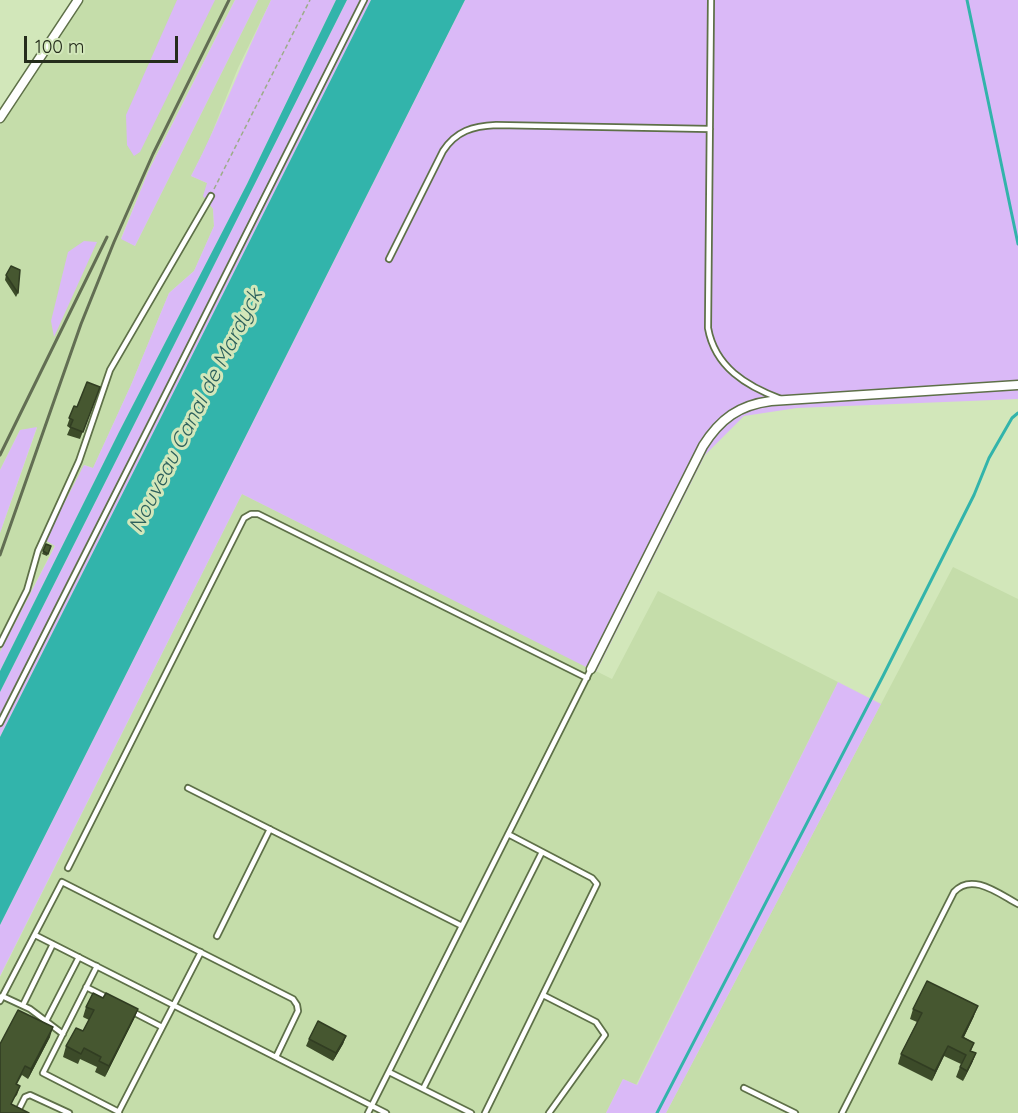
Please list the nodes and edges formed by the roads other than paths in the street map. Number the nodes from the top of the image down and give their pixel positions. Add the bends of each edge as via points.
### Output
1 (78, 0) edge
2 (364, 0) edge
3 (711, 0) edge
4 (0, 118) edge
5 (710, 129) junction
6 (211, 196) road end
7 (389, 259) dead end
8 (1018, 386) edge
9 (783, 400) junction
10 (0, 644) edge
11 (591, 669) joint
12 (587, 678) junction
13 (0, 723) edge
14 (188, 788) dead end
15 (270, 829) junction
16 (508, 834) junction
17 (542, 852) junction
18 (68, 868) dead end
19 (1018, 904) edge
20 (462, 926) junction
21 (35, 935) junction
22 (216, 936) dead end
23 (53, 944) junction
24 (201, 952) junction
25 (79, 957) junction
26 (97, 966) junction
27 (86, 987) junction
28 (543, 995) junction
29 (1, 999) edge
30 (115, 1002) edge
31 (23, 1005) junction
32 (174, 1005) junction
33 (124, 1007) edge
34 (45, 1023) junction
35 (162, 1027) junction
36 (63, 1034) junction
37 (276, 1057) junction
38 (389, 1072) junction
39 (744, 1088) dead end
40 (423, 1089) junction
41 (372, 1106) junction
42 (119, 1112) edge
43 (17, 1113) edge
44 (69, 1113) edge
45 (368, 1113) edge
46 (386, 1113) edge
47 (471, 1113) edge
48 (485, 1113) edge
49 (549, 1113) edge
50 (795, 1113) edge
51 (842, 1113) edge

1 - 4 street
2 - 13 lane
3 - 5 lane
5 - 7 lane via 496,125 468,129 443,151
5 - 9 lane via 710,337 721,359 739,378
6 - 10 lane via 110,370 79,461 38,551 27,590
8 - 9 street
9 - 11 street via 739,409 725,417 709,436
11 - 12 lane
12 - 16 lane
12 - 18 lane via 258,514 251,514 244,518
14 - 15 lane
15 - 20 lane
15 - 22 lane
16 - 17 lane
16 - 20 lane
17 - 28 lane via 592,878 597,885
17 - 40 lane
19 - 51 lane via 973,883 954,892
20 - 38 lane
21 - 23 lane
21 - 24 lane via 62,882
21 - 29 lane
23 - 25 lane
23 - 31 lane
24 - 32 lane
24 - 37 lane via 296,1002 296,1016
25 - 26 lane
25 - 34 lane
26 - 27 lane
26 - 32 lane
27 - 30 lane
27 - 36 lane
28 - 48 lane
28 - 49 lane via 596,1022 605,1035
29 - 31 lane
31 - 34 lane
32 - 35 lane
32 - 37 lane
33 - 35 lane
34 - 36 lane
35 - 42 lane
36 - 42 lane via 43,1073
37 - 41 lane
38 - 40 lane
38 - 41 lane
39 - 50 lane
40 - 47 lane
41 - 45 lane
41 - 46 lane
43 - 44 lane via 30,1095

